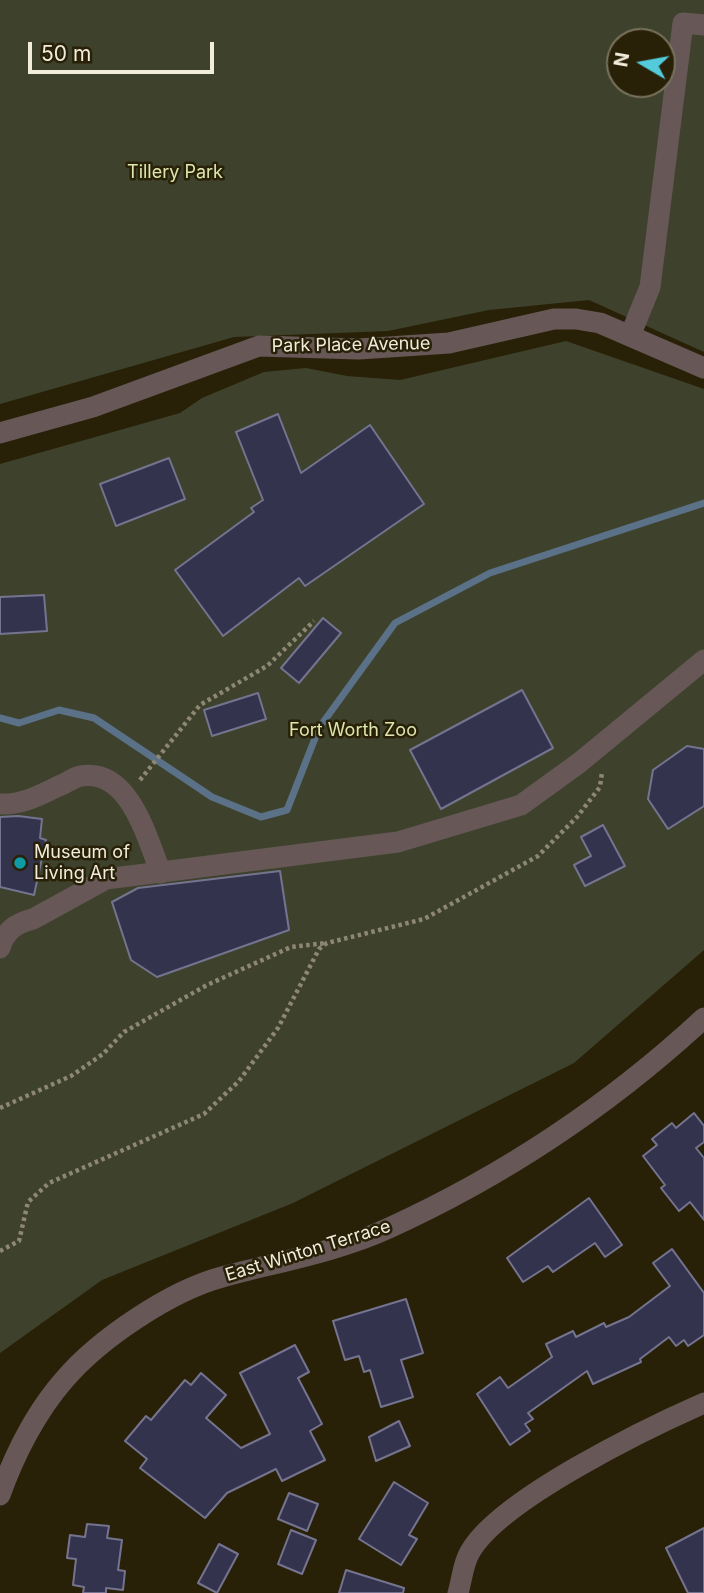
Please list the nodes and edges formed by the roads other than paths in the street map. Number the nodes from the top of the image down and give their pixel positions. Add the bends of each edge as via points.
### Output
1 (704, 25) edge
2 (630, 336) junction
3 (704, 368) edge
4 (0, 433) edge
5 (704, 660) edge
6 (0, 804) edge
7 (161, 873) junction
8 (0, 948) edge
9 (704, 1018) edge
10 (704, 1404) edge
11 (0, 1495) edge
12 (458, 1593) edge

1 - 2 street via 683,23 650,288
2 - 3 street, Park Place Avenue
2 - 4 street, Park Place Avenue via 600,323 554,319 449,343 359,349 259,346 93,407
5 - 7 street via 521,805 398,842
6 - 7 street via 20,804 80,776 97,778 118,788 131,803
7 - 8 street via 106,879 20,922 10,929
9 - 11 street, East Winton Terrace via 647,1071 500,1172 386,1230 220,1277 140,1318 95,1350 64,1380 9,1469
10 - 12 street via 576,1468 492,1524 469,1553

